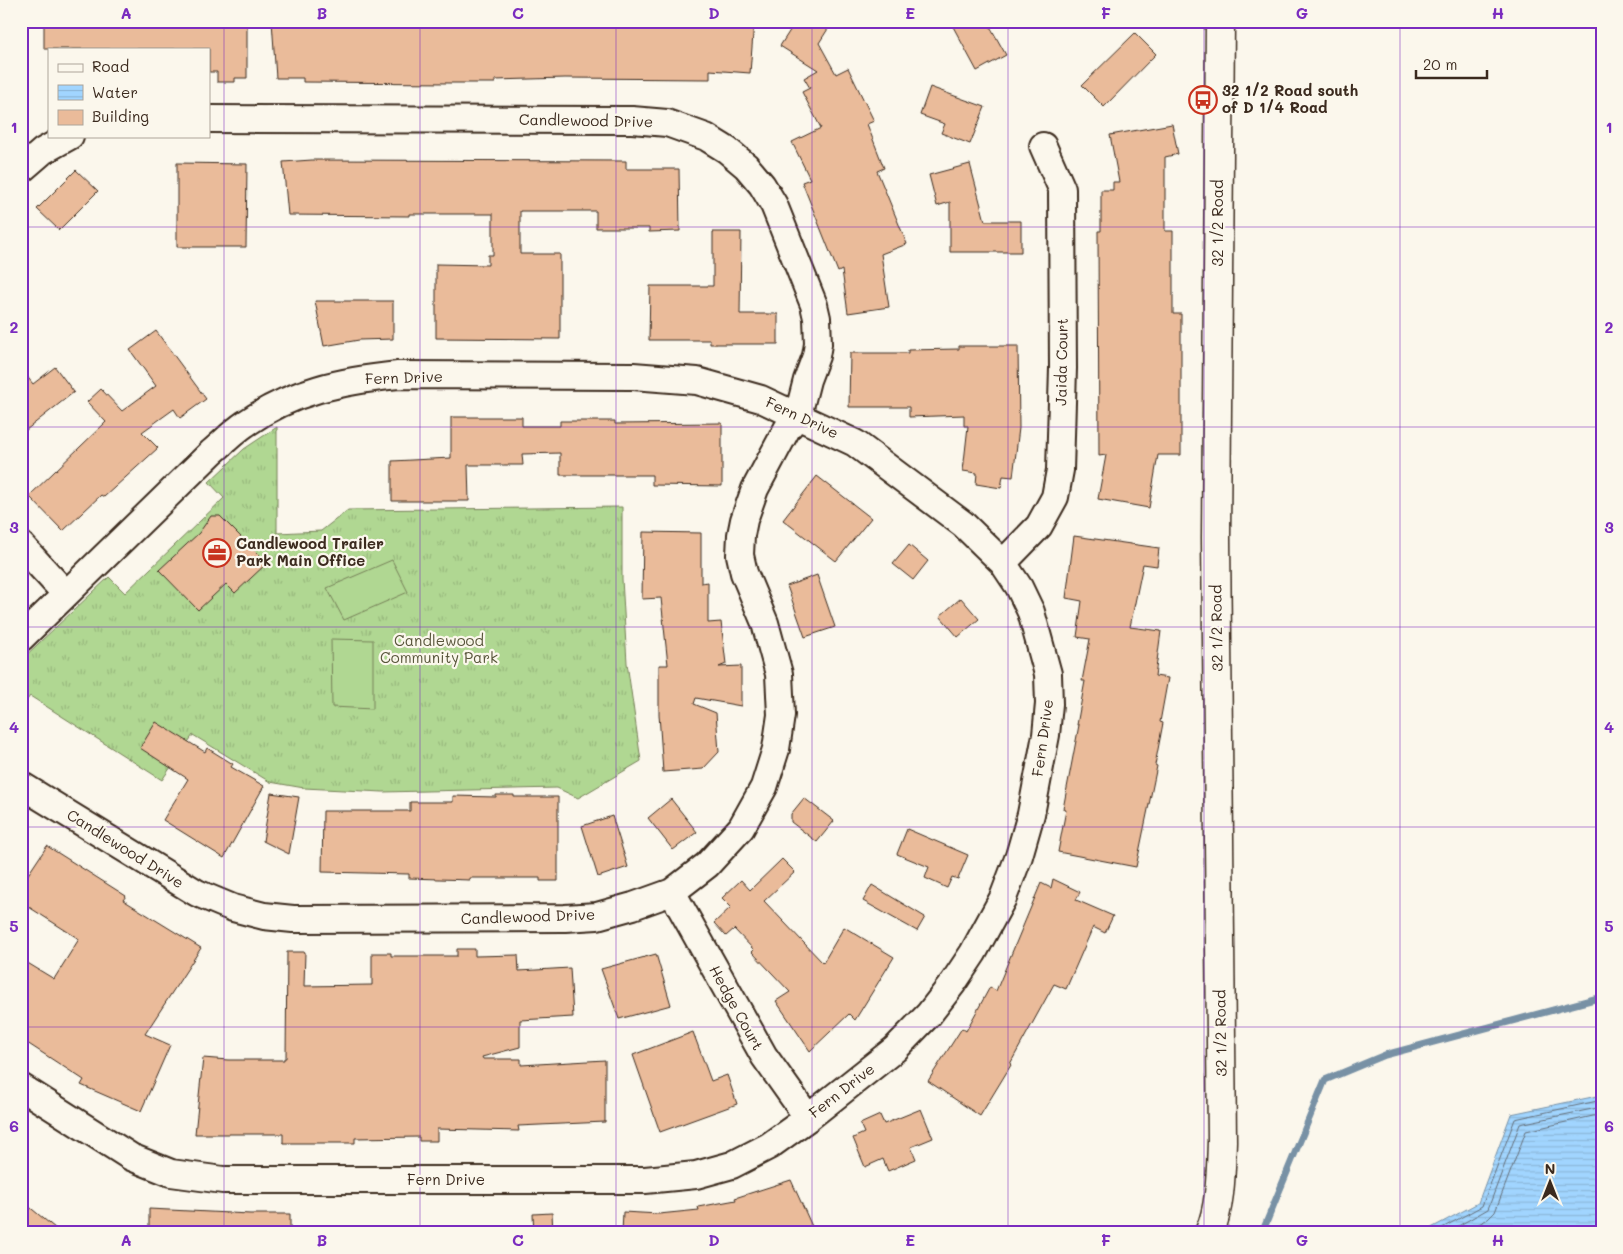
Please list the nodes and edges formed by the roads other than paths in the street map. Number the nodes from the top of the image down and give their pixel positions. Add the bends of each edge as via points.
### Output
1 (1220, 21) edge
2 (210, 119) edge
3 (66, 138) edge
4 (1043, 146) dead end
5 (21, 170) edge
6 (798, 415) junction
7 (21, 545) edge
8 (1003, 564) junction
9 (66, 594) junction
10 (21, 638) edge
11 (21, 785) edge
12 (672, 892) junction
13 (21, 1087) edge
14 (808, 1118) junction
15 (1210, 1233) edge

1 - 15 street, 32 1/2 Road via 1216,538 1222,1141 1220,1182
2 - 6 street, Candlewood Drive via 632,120 667,123 706,137 746,166 762,185 774,205 814,305 818,344
3 - 5 street via 43,151
4 - 8 street, Jaida Court via 1062,189 1060,470 1055,498 1039,526
6 - 8 street, Fern Drive via 855,442 963,524
6 - 9 street, Fern Drive via 761,399 697,381 633,376 398,375 331,385 300,394 243,426
6 - 12 street, Candlewood Drive via 755,489 744,520 740,555 765,623 779,674 781,715 776,749 764,787 741,828 707,865
7 - 9 street
8 - 14 street, Fern Drive via 1032,612 1048,674 1046,735 1031,814 1019,856 1002,898 953,983 895,1049
9 - 10 street, Fern Drive
11 - 12 street, Candlewood Drive via 197,893 264,916 292,919 565,918 597,916
12 - 14 street, Hedge Court via 764,1056
13 - 14 street, Fern Drive via 131,1157 171,1173 224,1180 645,1180 696,1175 732,1165 769,1146

